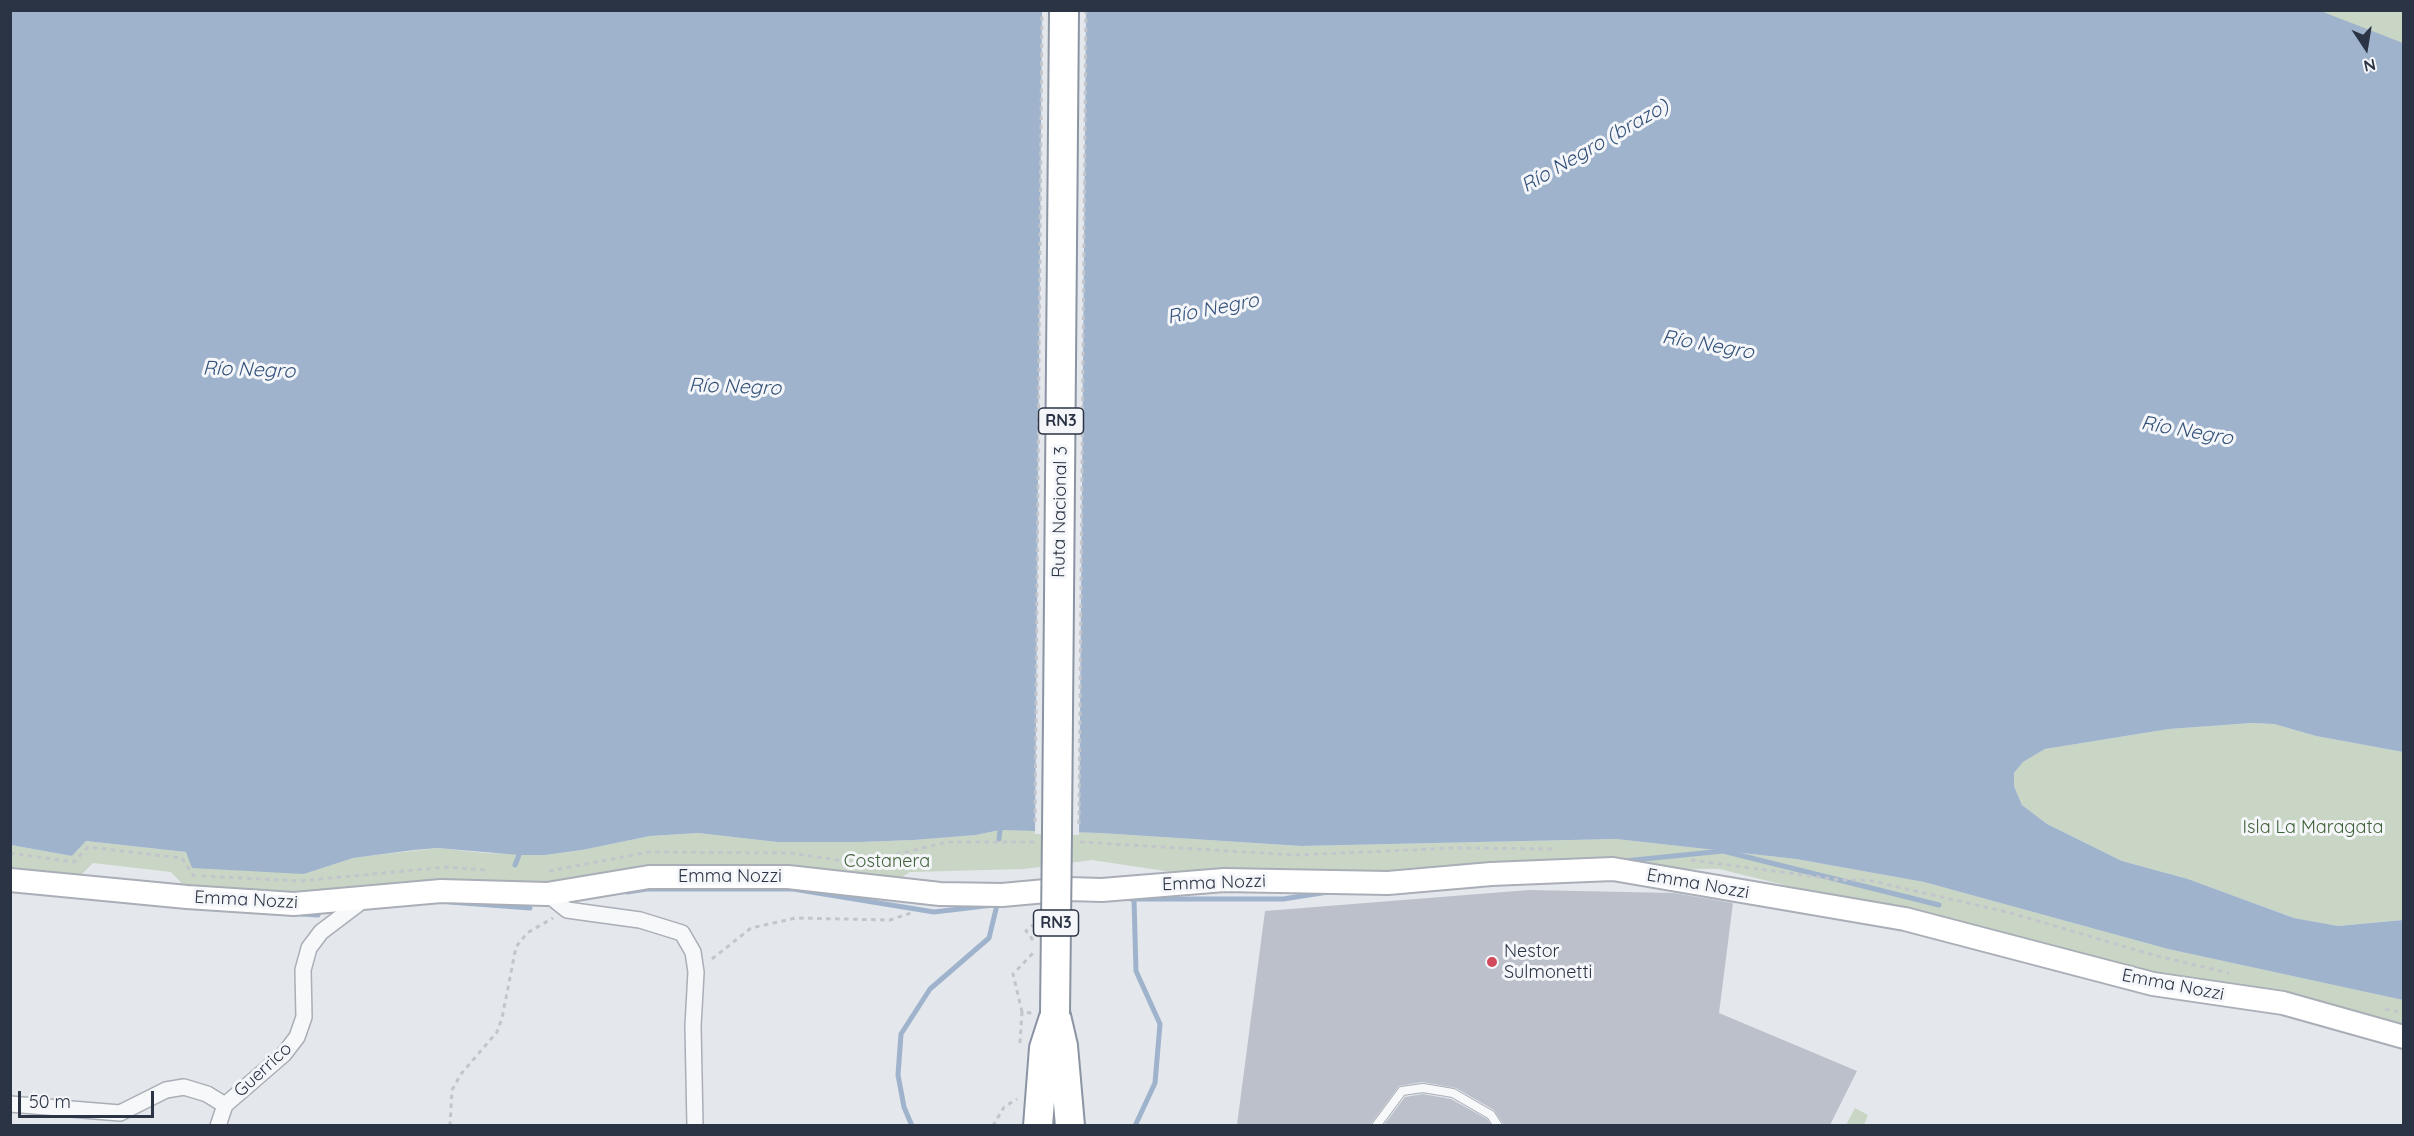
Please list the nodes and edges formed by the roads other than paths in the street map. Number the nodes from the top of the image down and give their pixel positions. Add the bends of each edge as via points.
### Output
1 (1064, 10) edge
2 (11, 880) edge
3 (547, 894) junction
4 (367, 897) junction
5 (1055, 1014) junction
6 (2403, 1037) edge
7 (10, 1104) edge
8 (225, 1105) junction
9 (119, 1119) edge
10 (218, 1125) edge
11 (694, 1125) edge
12 (1038, 1125) edge
13 (1070, 1125) edge
14 (1376, 1125) edge
15 (1498, 1125) edge

1 - 5 highway, Ruta Nacional 3 / RN3, bridge
2 - 4 street, Emma Nozzi via 294,904
3 - 4 street, Emma Nozzi via 441,891
3 - 6 street, Emma Nozzi via 649,877 768,876 940,894 1002,895 1224,880 1388,883 1614,869 1905,919 2153,984 2283,1004
3 - 11 street via 567,910 640,920 682,933 693,952 696,972
4 - 8 street, Guerrico via 321,932 309,948 303,970 304,1017 297,1037 284,1054
5 - 12 highway, RN3 via 1044,1048
5 - 13 highway, RN3 via 1063,1046
7 - 9 street
8 - 9 street via 184,1087 166,1090
8 - 10 street, Guerrico
14 - 15 lane via 1402,1091 1423,1088 1453,1093 1491,1115

